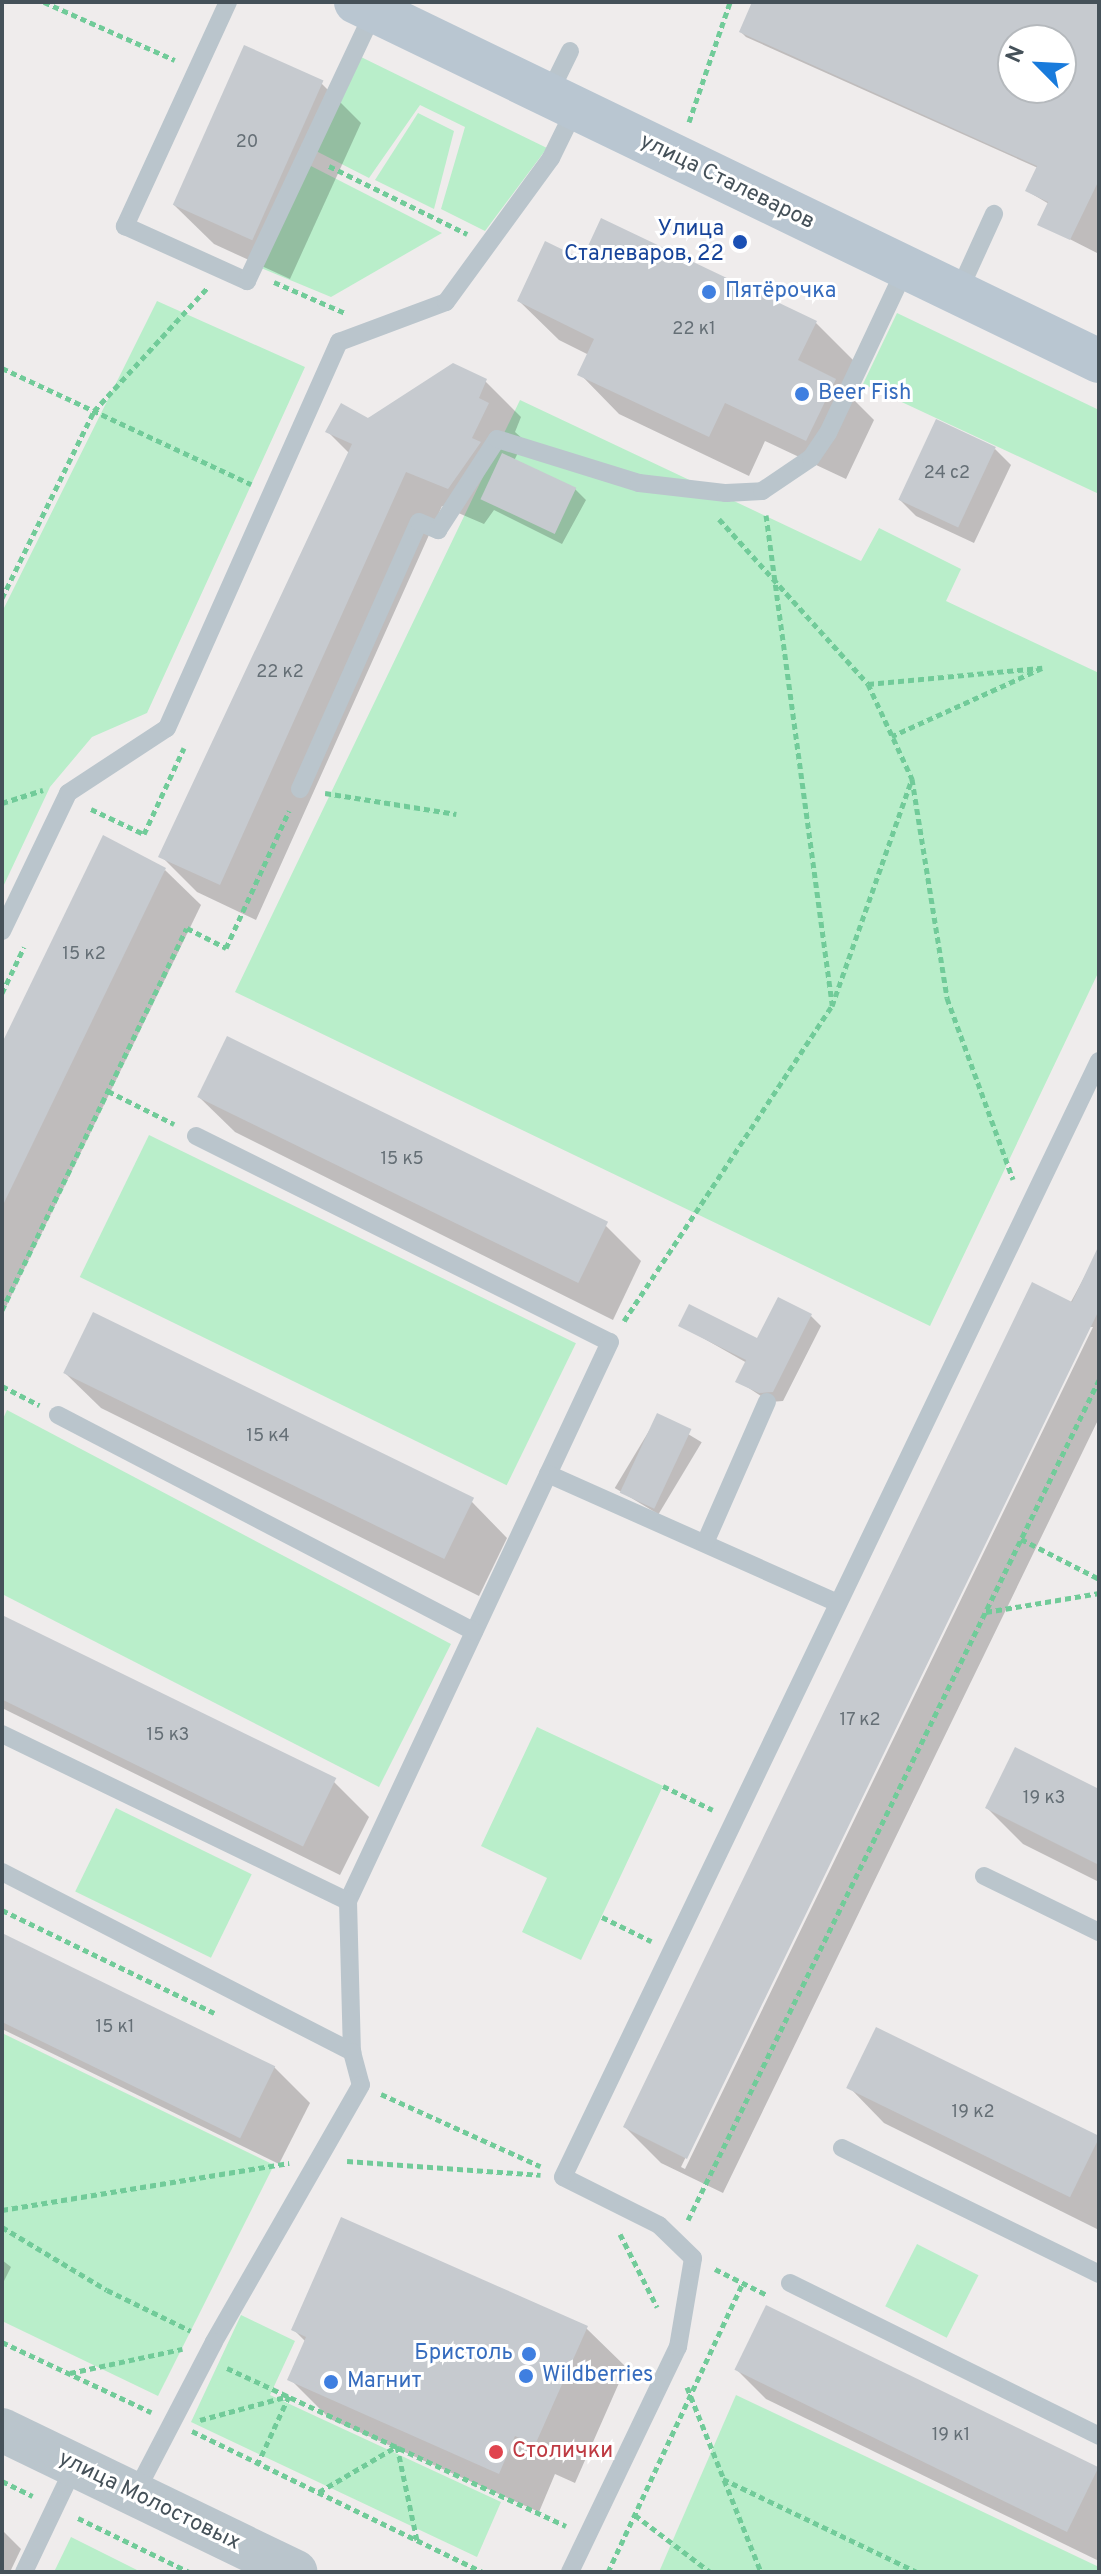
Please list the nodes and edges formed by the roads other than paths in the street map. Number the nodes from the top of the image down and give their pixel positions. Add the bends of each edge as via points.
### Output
1 (228, 2) edge
2 (365, 6) edge
3 (570, 51) dead end
4 (562, 102) junction
5 (994, 214) dead end
6 (906, 267) junction
7 (958, 293) junction
8 (1099, 361) edge
9 (300, 789) road end
10 (2, 931) edge
11 (1099, 1061) edge
12 (196, 1136) road end
13 (767, 1402) dead end
14 (58, 1415) road end
15 (548, 1474) junction
16 (705, 1543) junction
17 (838, 1603) junction
18 (474, 1632) junction
19 (2, 1734) edge
20 (2, 1872) edge
21 (984, 1876) dead end
22 (348, 1901) junction
23 (1099, 1932) edge
24 (352, 2052) junction
25 (842, 2148) dead end
26 (1099, 2274) edge
27 (790, 2283) dead end
28 (2, 2430) edge
29 (1099, 2436) edge
30 (75, 2465) junction
31 (135, 2494) junction
32 (24, 2572) edge
33 (296, 2572) edge
34 (570, 2572) edge

1 - 2 lane via 125,226 247,281 306,155
2 - 4 main road, улица Сталеваров
3 - 4 lane
4 - 6 main road, улица Сталеваров
4 - 10 lane via 551,158 446,302 339,342 167,728 68,793
5 - 7 lane
6 - 7 main road, улица Сталеваров
6 - 9 lane via 828,433 811,458 762,491 694,491 639,483 497,439 438,530 419,522
7 - 8 main road, улица Сталеваров
11 - 17 lane
12 - 15 lane via 610,1342
13 - 16 lane
14 - 18 lane
15 - 16 lane
15 - 18 lane
16 - 17 lane
17 - 34 lane via 563,2177 678,2239 693,2258 678,2347
18 - 22 lane
19 - 22 lane
20 - 24 lane
21 - 23 lane
22 - 24 lane
24 - 31 lane via 361,2085 316,2158
25 - 26 lane
27 - 29 lane
28 - 30 street, улица Молостовых
30 - 31 street, улица Молостовых
30 - 32 lane
31 - 33 street, улица Молостовых

